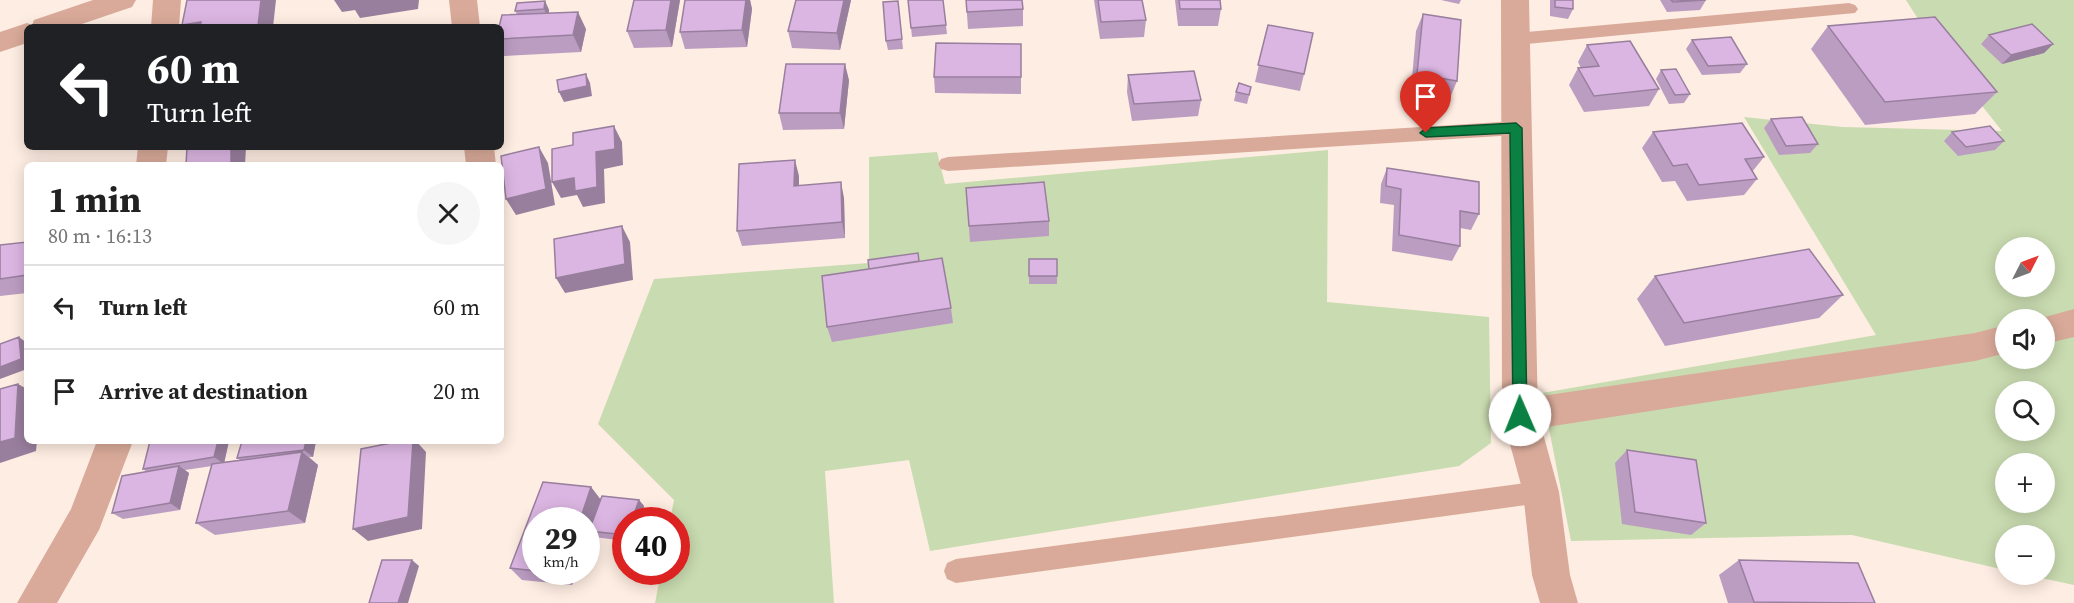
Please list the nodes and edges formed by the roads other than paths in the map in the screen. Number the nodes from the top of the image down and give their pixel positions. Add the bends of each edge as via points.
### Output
1 (122, 0) edge
2 (167, 0) edge
3 (464, 0) edge
4 (1515, 0) edge
5 (1849, 9) dead end
6 (53, 24) edge
7 (165, 24) edge
8 (466, 24) edge
9 (24, 34) edge
10 (1515, 39) junction
11 (0, 42) edge
12 (1516, 128) junction
13 (948, 164) dead end
14 (2074, 323) edge
15 (2055, 327) edge
16 (1995, 342) edge
17 (1520, 415) junction
18 (114, 444) edge
19 (1541, 492) junction
20 (956, 572) dead end
21 (36, 603) edge
22 (1559, 603) edge

1 - 6 street
2 - 7 street
3 - 8 street
4 - 10 street
5 - 10 lane
9 - 11 street
10 - 12 street
12 - 13 lane
12 - 17 street
14 - 15 street
16 - 17 street
17 - 19 street
18 - 21 street via 86,518
19 - 20 lane
19 - 22 street via 1551,575

